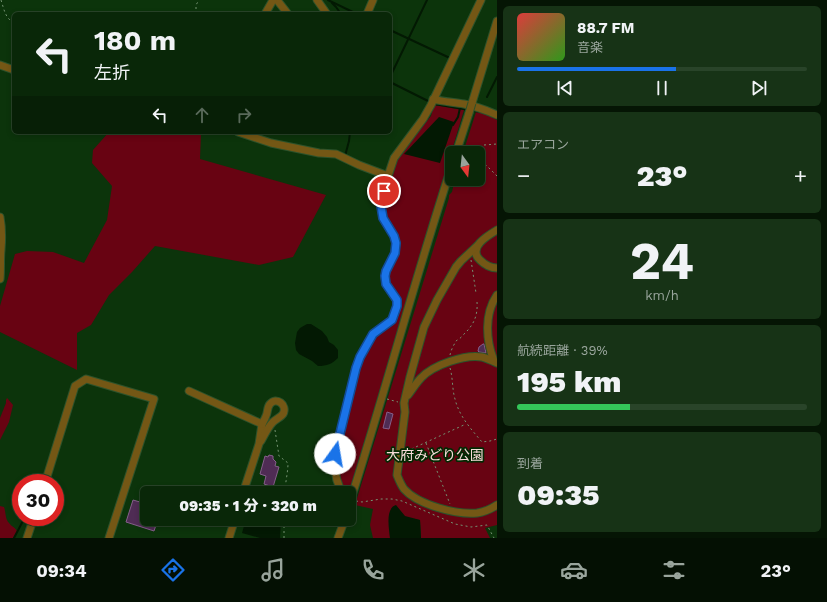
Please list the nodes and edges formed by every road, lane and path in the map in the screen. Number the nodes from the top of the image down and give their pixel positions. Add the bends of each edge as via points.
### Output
1 (1, 0) edge
2 (199, 0) edge
3 (273, 0) edge
4 (276, 0) edge
5 (317, 0) edge
6 (373, 0) edge
7 (481, 0) edge
8 (196, 12) edge
9 (266, 12) edge
10 (286, 12) edge
11 (326, 12) edge
12 (367, 12) edge
13 (497, 21) edge
14 (12, 22) edge
15 (0, 65) edge
16 (12, 69) edge
17 (432, 101) junction
18 (497, 115) edge
19 (245, 134) edge
20 (497, 144) edge
21 (484, 145) dead end
22 (458, 146) edge
23 (485, 164) edge
24 (388, 176) junction
25 (497, 176) edge
26 (445, 186) edge
27 (0, 217) edge
28 (497, 230) edge
29 (476, 246) junction
30 (0, 251) edge
31 (469, 253) junction
32 (497, 268) edge
33 (0, 279) edge
34 (476, 293) dead end
35 (497, 295) edge
36 (477, 302) dead end
37 (477, 306) dead end
38 (495, 362) edge
39 (189, 391) dead end
40 (382, 398) junction
41 (405, 400) junction
42 (460, 414) dead end
43 (274, 421) junction
44 (262, 424) junction
45 (467, 424) junction
46 (497, 438) edge
47 (426, 443) junction
48 (258, 444) junction
49 (400, 454) junction
50 (48, 474) edge
51 (245, 486) edge
52 (285, 486) edge
53 (339, 486) edge
54 (355, 486) edge
55 (356, 502) edge
56 (497, 505) edge
57 (453, 511) junction
58 (31, 526) edge
59 (233, 526) edge
60 (284, 526) edge
61 (342, 526) edge
62 (27, 538) edge
63 (109, 538) edge
64 (229, 538) edge
65 (284, 538) edge
66 (338, 538) edge
67 (494, 538) edge

1 - 14 path via 6,16
2 - 8 path
3 - 9 street
4 - 10 street
5 - 11 street
6 - 12 street
7 - 17 street
13 - 22 street, bridge
15 - 16 street
17 - 18 street via 465,104
17 - 24 street via 423,119 394,158
19 - 24 street via 312,152 336,154
20 - 21 path
23 - 25 path
24 - 53 street via 381,206 383,218 396,243 395,253 385,276 386,284 397,300 397,306 392,320 373,334 356,368 334,459
26 - 40 street
27 - 30 street
28 - 29 street
29 - 31 street
29 - 32 street via 475,254 478,258 485,265
30 - 33 street
31 - 34 path
31 - 41 street via 452,274 424,327
35 - 38 street via 487,325 488,340
36 - 37 path
38 - 41 street via 482,357 470,357 440,366 422,377
39 - 44 street
40 - 41 path
40 - 54 street
41 - 49 street
42 - 45 path
43 - 44 street via 282,415 284,406 281,402 271,402 268,405
43 - 48 street
43 - 52 path via 278,456 288,463
44 - 48 street
45 - 46 path via 482,442 490,442
45 - 47 path
47 - 49 path
47 - 57 path
48 - 51 street
49 - 57 street via 397,475 405,490 428,504
50 - 63 street via 75,386 86,379 154,399
55 - 67 path via 386,499 402,501 455,524 487,525
56 - 57 street via 490,510 476,513
58 - 62 street
59 - 64 street
60 - 65 path
61 - 66 street

